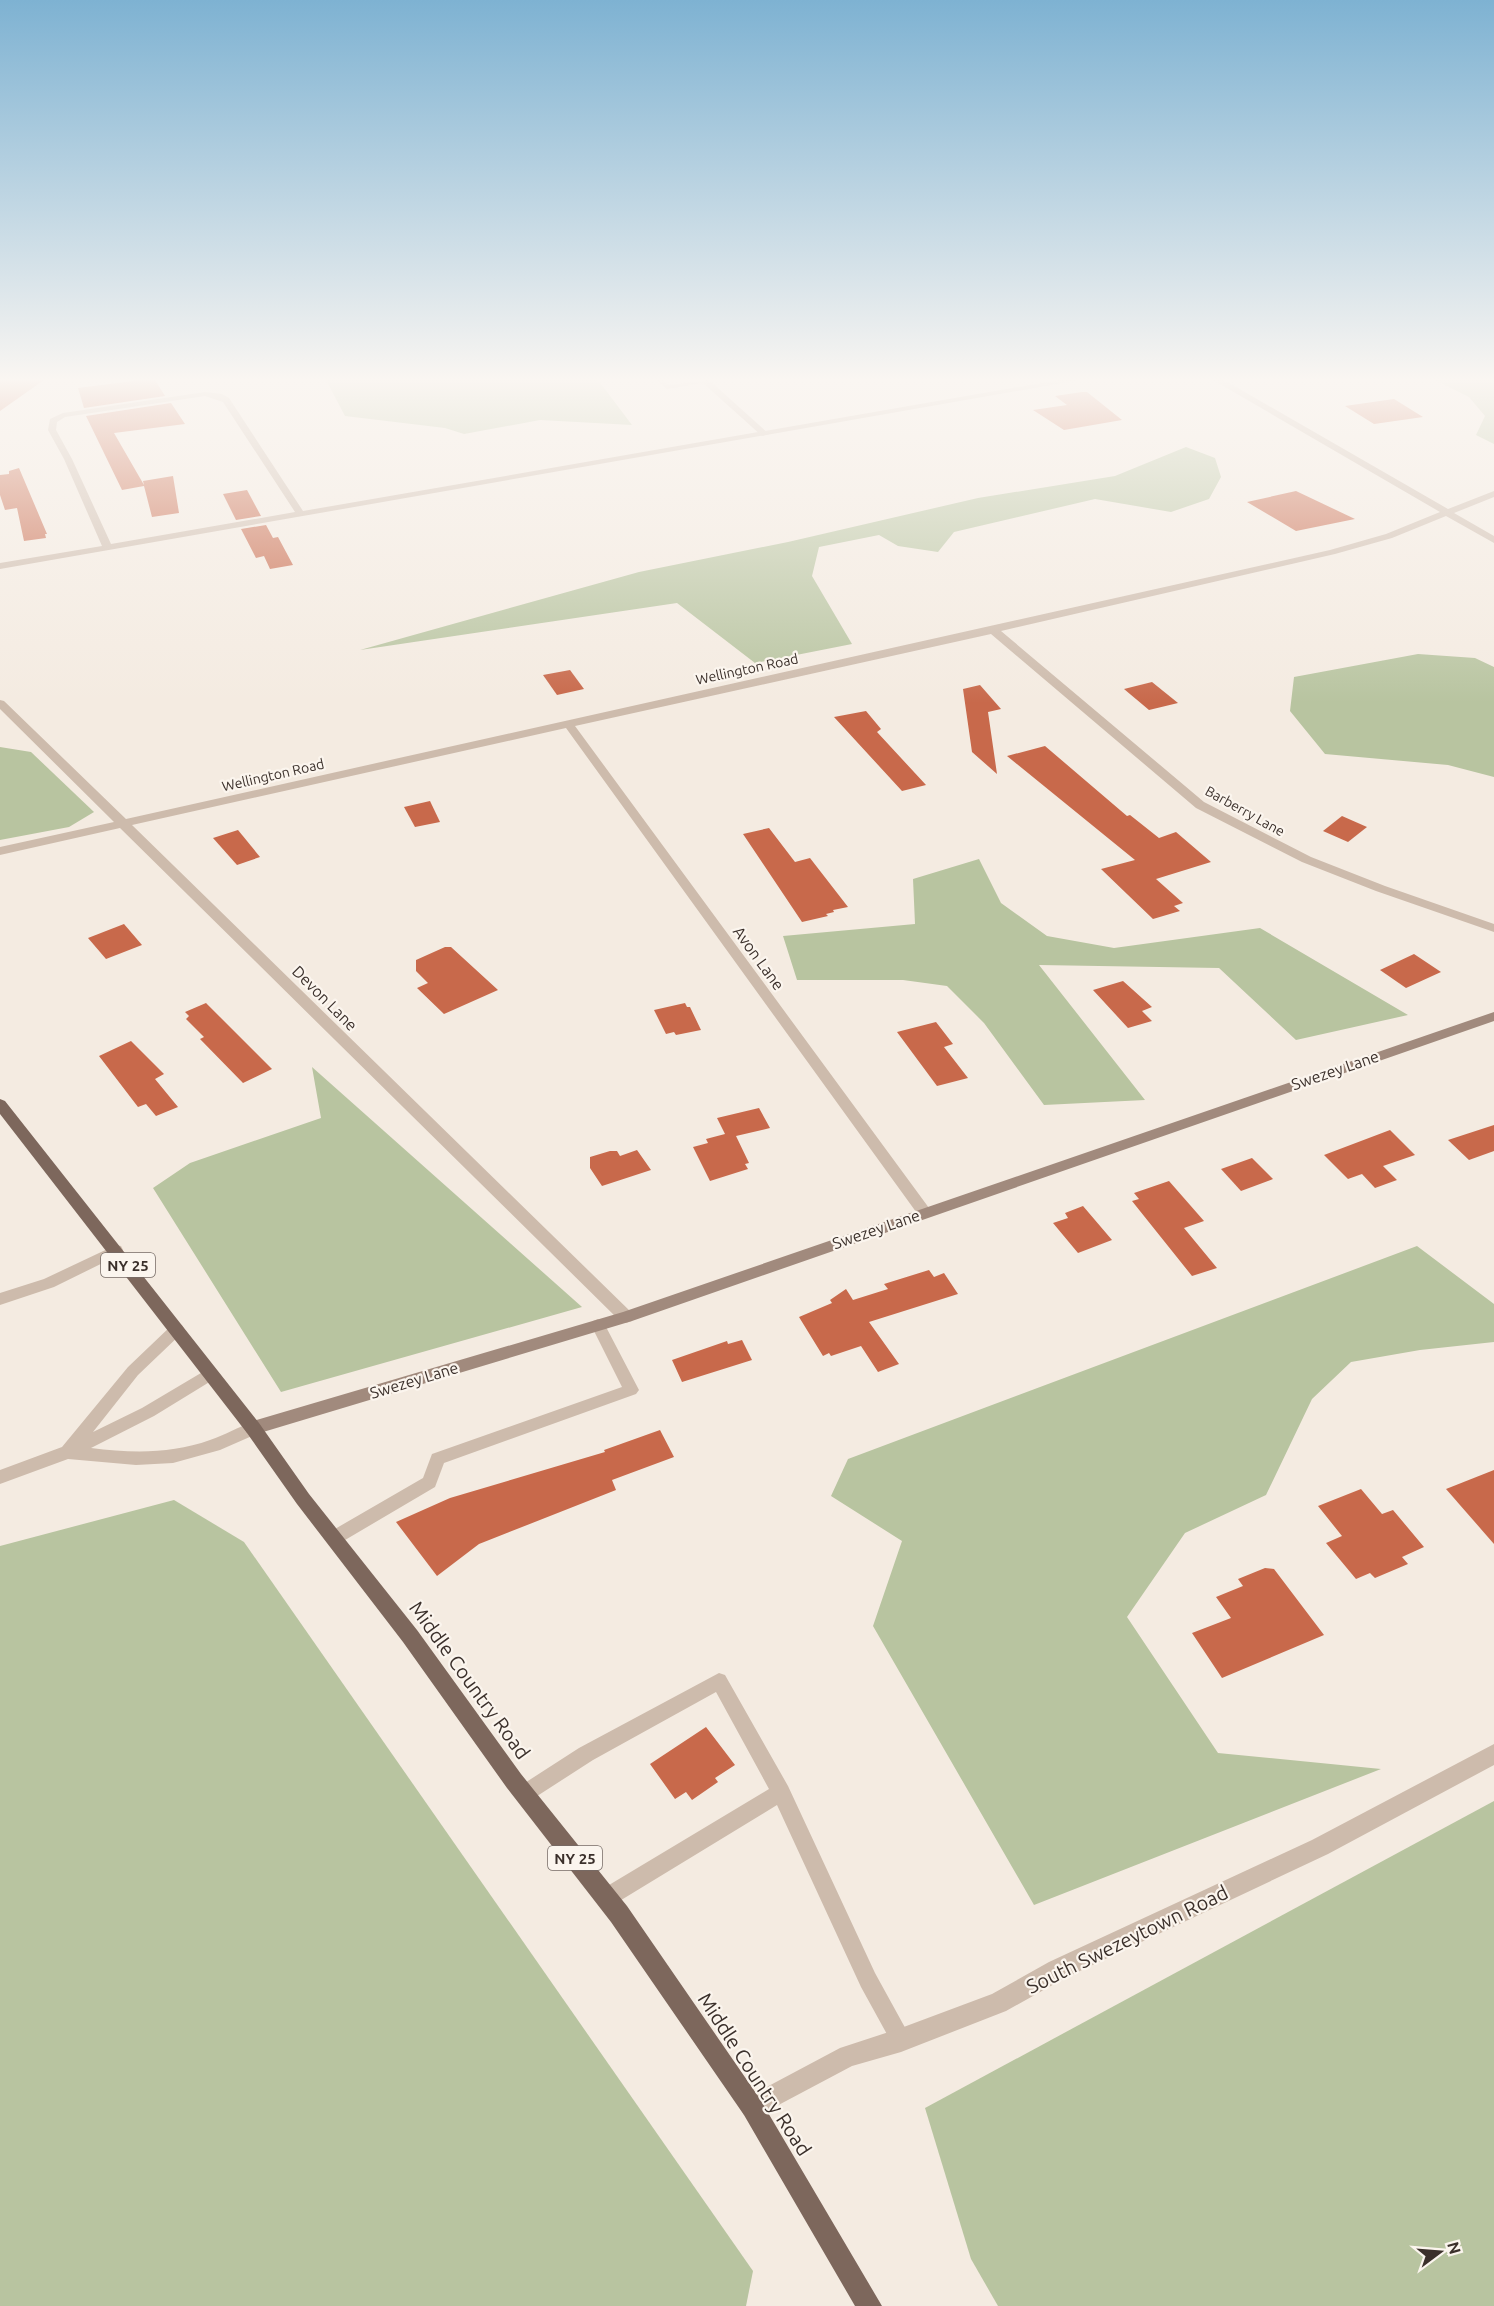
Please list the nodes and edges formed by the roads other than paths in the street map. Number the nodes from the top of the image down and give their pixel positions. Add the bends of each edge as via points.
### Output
1 (81, 488) edge
2 (283, 488) edge
3 (454, 488) edge
4 (1403, 488) edge
5 (1494, 494) edge
6 (1445, 512) junction
7 (301, 514) junction
8 (1494, 540) edge
9 (107, 546) junction
10 (0, 566) edge
11 (993, 630) junction
12 (0, 703) edge
13 (568, 724) junction
14 (124, 823) junction
15 (0, 851) edge
16 (1494, 928) edge
17 (1494, 1016) edge
18 (0, 1104) edge
19 (924, 1212) junction
20 (116, 1250) junction
21 (0, 1299) edge
22 (626, 1317) junction
23 (598, 1325) junction
24 (177, 1329) junction
25 (211, 1374) junction
26 (252, 1428) junction
27 (68, 1452) junction
28 (0, 1477) edge
29 (334, 1538) junction
30 (1494, 1754) edge
31 (781, 1792) junction
32 (524, 1794) junction
33 (606, 1898) junction
34 (901, 2040) junction
35 (752, 2107) junction
36 (869, 2306) edge

1 - 9 street
2 - 7 street
3 - 7 street
4 - 6 street
5 - 6 street, Wellington Road
6 - 8 street
6 - 11 street, Wellington Road via 1389,536 1332,552
7 - 9 street
9 - 10 street
11 - 13 street, Wellington Road
11 - 16 street, Barberry Lane via 1192,798 1237,827 1317,864
12 - 14 street, Devon Lane
13 - 14 street, Wellington Road
13 - 19 street, Avon Lane
14 - 15 street, Wellington Road
14 - 22 street, Devon Lane
17 - 19 street, Swezey Lane
18 - 20 main road, Middle Country Road / NY 25
19 - 22 street, Swezey Lane
20 - 21 lane via 49,1283
20 - 24 main road, Middle Country Road / NY 25
22 - 23 street, Swezey Lane
23 - 26 street, Swezey Lane
23 - 29 lane via 631,1390 438,1459 429,1482
24 - 25 main road, Middle Country Road / NY 25
24 - 27 lane via 133,1371
25 - 26 main road, Middle Country Road / NY 25
25 - 27 lane via 148,1412
26 - 27 lane via 192,1452 163,1457
26 - 29 main road, Middle Country Road / NY 25
27 - 28 lane
29 - 32 main road, Middle Country Road / NY 25
30 - 34 street, South Swezeytown Road via 1320,1847 1058,1970 998,2003
31 - 32 lane via 719,1681 586,1754
31 - 33 lane
31 - 34 lane via 868,1980
32 - 33 main road, Middle Country Road / NY 25
33 - 35 main road, Middle Country Road / NY 25
34 - 35 street, South Swezeytown Road via 848,2056
35 - 36 main road, Middle Country Road / NY 25

